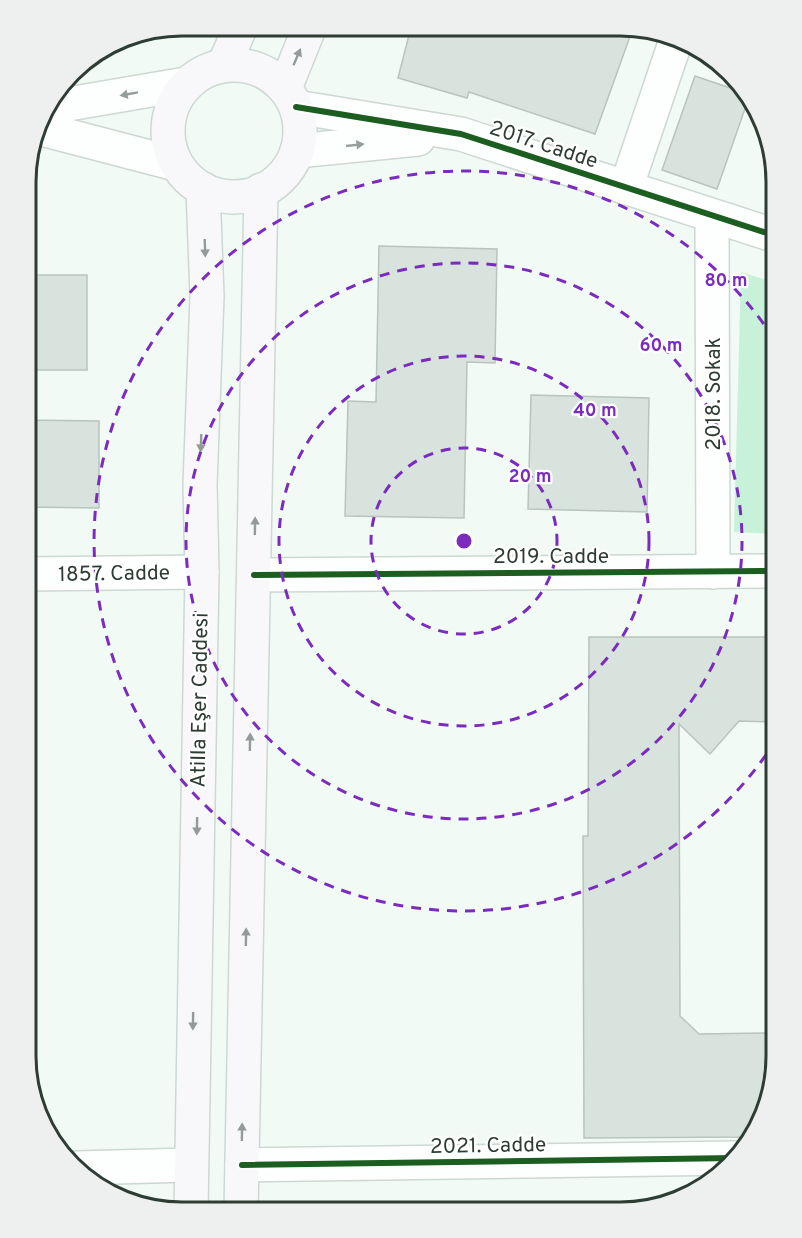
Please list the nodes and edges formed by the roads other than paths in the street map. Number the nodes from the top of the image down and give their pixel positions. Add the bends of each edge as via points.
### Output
1 (237, 36) edge
2 (307, 36) edge
3 (674, 46) edge
4 (224, 65) junction
5 (186, 84) junction
6 (290, 98) junction
7 (58, 106) edge
8 (46, 130) edge
9 (461, 134) junction
10 (297, 151) junction
11 (176, 164) junction
12 (626, 188) junction
13 (203, 189) junction
14 (261, 190) junction
15 (712, 216) junction
16 (766, 233) edge
17 (766, 571) edge
18 (202, 572) junction
19 (714, 572) junction
20 (36, 574) edge
21 (254, 575) junction
22 (724, 1158) edge
23 (190, 1165) junction
24 (242, 1165) junction
25 (88, 1168) edge
26 (191, 1202) edge
27 (241, 1202) edge

1 - 4 main road
6 -> 2 main road
3 - 12 street
4 - 5 main road
4 - 6 main road via 247,66 267,74
5 -> 7 street
5 - 11 main road via 169,119 168,144
6 - 9 street, 2017. Cadde
6 - 10 main road via 300,128
8 - 11 street
10 -> 9 street, 2017. Cadde
9 - 12 street, 2017. Cadde
10 - 14 main road via 287,171
11 - 13 main road
12 - 15 street, 2017. Cadde
13 - 14 main road via 228,197
13 -> 18 main road, Atilla Eşer Caddesi via 207,296 200,485
21 -> 14 main road
15 - 16 street, 2017. Cadde
15 - 19 street, 2018. Sokak
17 - 19 street, 2019. Cadde
18 - 20 street, 1857. Cadde
18 -> 23 main road, Atilla Eşer Caddesi
19 - 21 street, 2019. Cadde
24 -> 21 main road
22 - 24 street, 2021. Cadde
23 - 25 street
23 - 26 main road, Atilla Eşer Caddesi
24 - 27 main road

